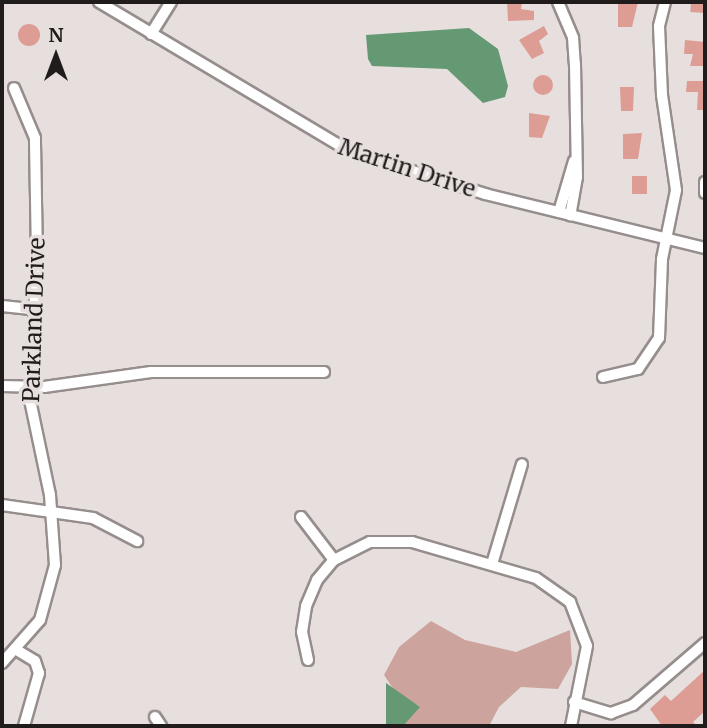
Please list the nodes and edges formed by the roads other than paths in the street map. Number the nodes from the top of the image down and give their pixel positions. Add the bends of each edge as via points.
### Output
1 (99, 2) edge
2 (170, 2) edge
3 (558, 2) edge
4 (665, 2) edge
5 (151, 34) junction
6 (14, 88) dead end
7 (564, 214) junction
8 (666, 240) junction
9 (705, 248) edge
10 (2, 306) edge
11 (33, 309) junction
12 (324, 372) dead end
13 (603, 377) dead end
14 (2, 386) edge
15 (30, 387) junction
16 (522, 464) dead end
17 (2, 505) edge
18 (52, 512) junction
19 (301, 517) dead end
20 (136, 541) dead end
21 (334, 560) junction
22 (492, 564) junction
23 (705, 643) edge
24 (9, 650) edge
25 (308, 660) dead end
26 (2, 663) edge
27 (574, 702) junction
28 (24, 726) edge
29 (571, 726) edge

1 - 5 street, Martin Drive
2 - 5 street
3 - 7 street via 573,38 574,162
4 - 8 street via 659,26 662,95 676,190
5 - 7 street, Martin Drive via 337,147
6 - 11 street, Parkland Drive via 35,138
7 - 8 street, Martin Drive
8 - 9 street, Martin Drive
8 - 13 street via 659,338 652,355 638,369
10 - 11 street
11 - 15 street, Parkland Drive
12 - 15 street via 151,372
14 - 15 street
15 - 18 street, Parkland Drive
16 - 22 street
17 - 18 street
18 - 20 street via 104,522
18 - 24 street, Parkland Drive via 55,565 49,598 40,620
19 - 21 street
21 - 22 street via 370,542 393,540
21 - 25 street via 306,606 302,632
22 - 27 street via 536,579 570,603 587,646
23 - 27 street via 634,705 611,713
24 - 26 street, Parkland Drive
24 - 28 street via 35,661 39,673
27 - 29 street

